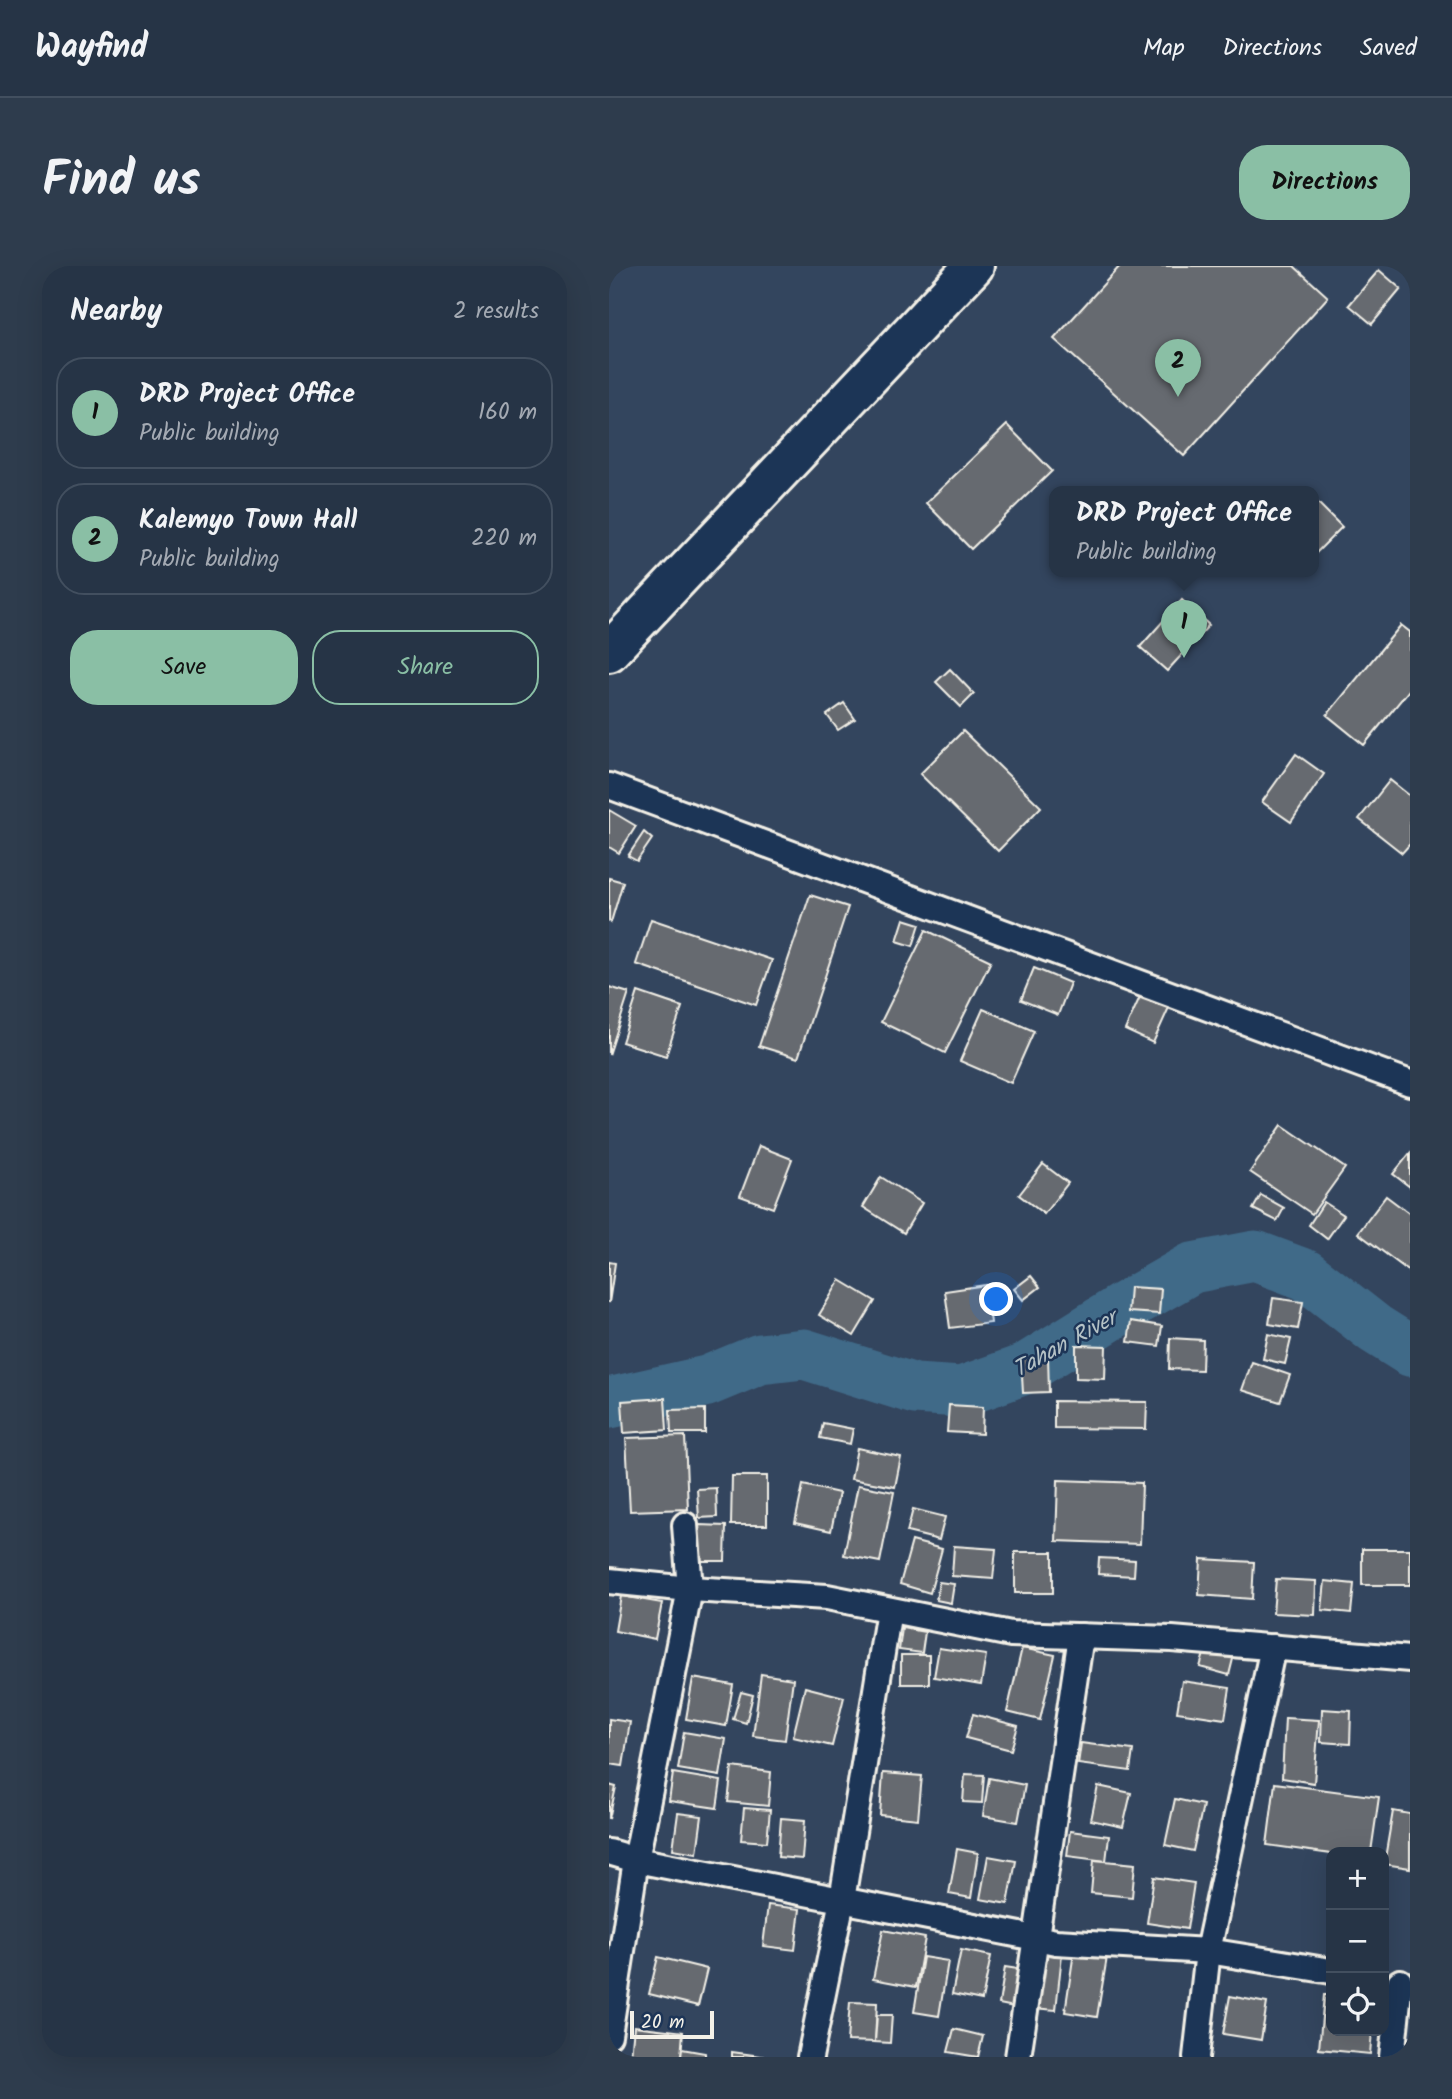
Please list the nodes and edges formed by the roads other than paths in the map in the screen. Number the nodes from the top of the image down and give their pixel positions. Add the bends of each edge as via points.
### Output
1 (974, 266) edge
2 (609, 652) edge
3 (609, 786) edge
4 (1410, 1083) edge
5 (685, 1525) dead end
6 (609, 1581) edge
7 (690, 1590) junction
8 (889, 1610) junction
9 (1081, 1636) junction
10 (1273, 1647) junction
11 (1410, 1659) edge
12 (609, 1852) edge
13 (636, 1860) junction
14 (842, 1900) junction
15 (1035, 1938) junction
16 (1208, 1951) junction
17 (1326, 1970) edge
18 (1398, 1981) edge
19 (609, 2035) edge
20 (810, 2057) edge
21 (1018, 2057) edge
22 (1196, 2057) edge
23 (1392, 2057) edge

1 - 2 highway
3 - 4 street
5 - 7 street
6 - 7 street
7 - 8 street via 827,1597
7 - 13 street
8 - 9 street via 1011,1634
8 - 14 street
9 - 10 street
9 - 15 street
10 - 11 street
10 - 16 street
12 - 13 street
13 - 14 street
13 - 19 street
14 - 15 street
14 - 20 street
15 - 16 street
15 - 21 street
16 - 17 street
16 - 22 street
18 - 23 street

